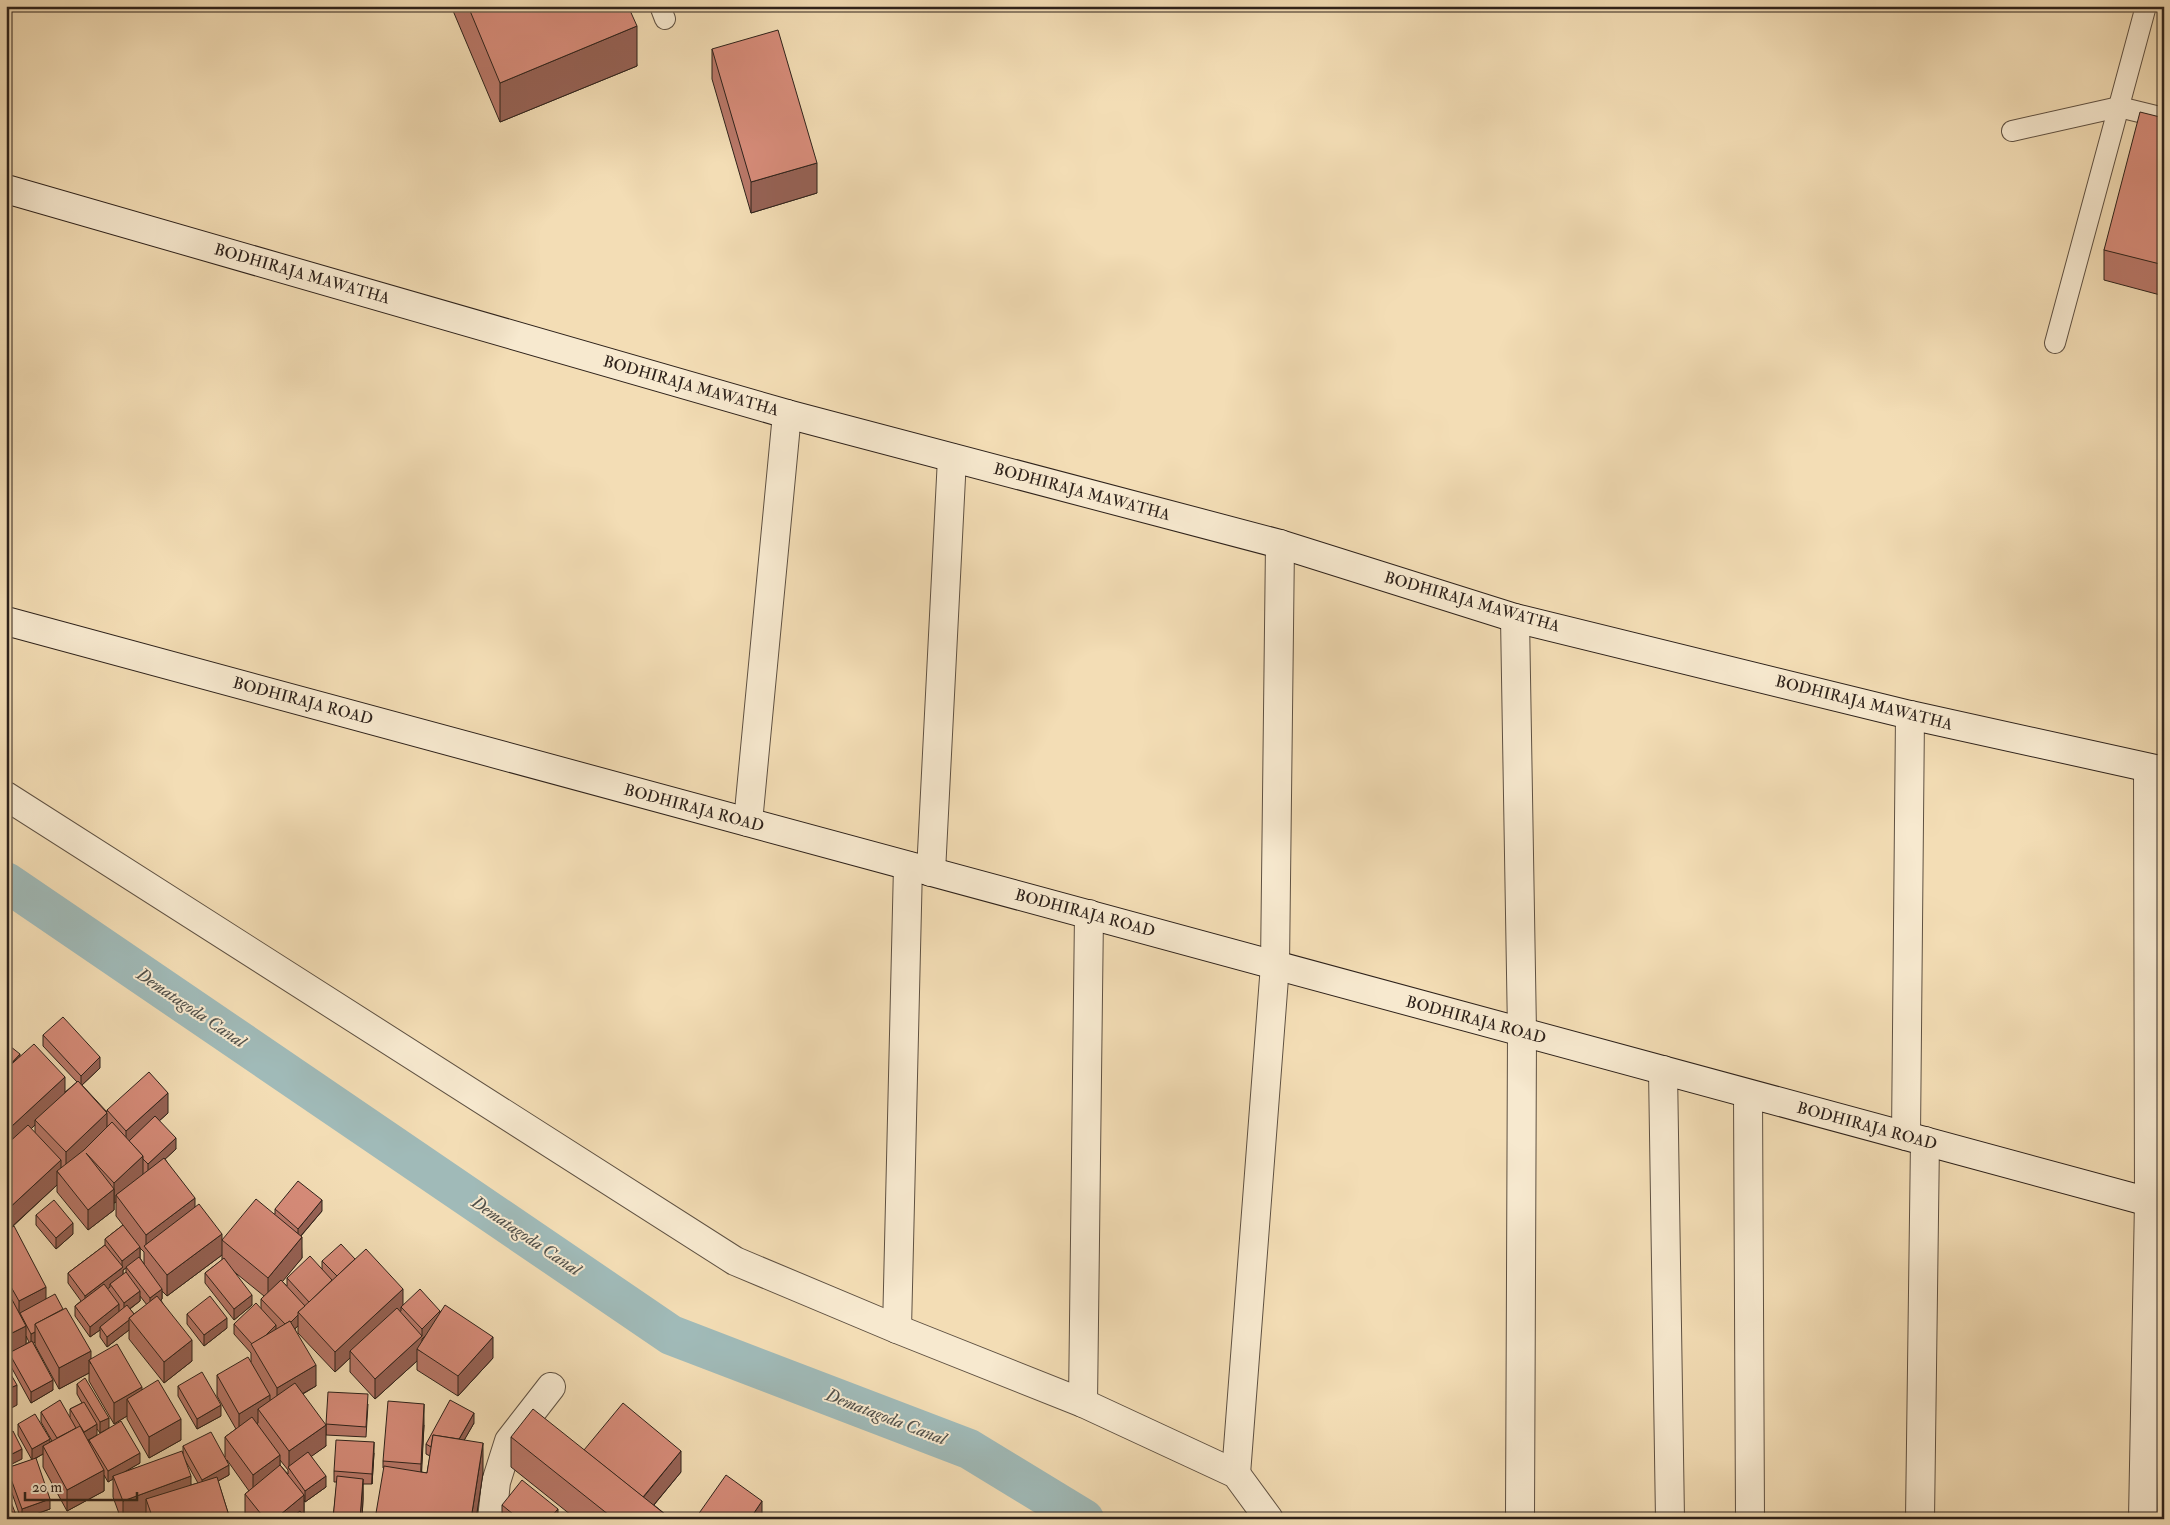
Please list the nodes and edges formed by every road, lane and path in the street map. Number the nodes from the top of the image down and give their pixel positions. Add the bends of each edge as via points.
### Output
1 (2146, 6) edge
2 (2119, 107) junction
3 (2164, 118) edge
4 (2012, 131) dead end
5 (6, 189) edge
6 (2055, 343) dead end
7 (787, 414) junction
8 (952, 458) junction
9 (1280, 544) junction
10 (1515, 618) junction
11 (6, 621) edge
12 (1910, 715) junction
13 (2156, 770) edge
14 (6, 796) edge
15 (748, 822) junction
16 (920, 869) junction
17 (1088, 914) junction
18 (1275, 965) junction
19 (1522, 1032) junction
20 (1663, 1070) junction
21 (1748, 1094) junction
22 (1916, 1139) junction
23 (2156, 1204) edge
24 (896, 1329) junction
25 (551, 1387) dead end
26 (1083, 1403) junction
27 (1236, 1474) junction
28 (492, 1519) edge
29 (1269, 1519) edge
30 (1520, 1519) edge
31 (1670, 1519) edge
32 (1750, 1519) edge
33 (1920, 1519) edge
34 (2143, 1519) edge

1 - 2 lane
2 - 3 lane
2 - 4 lane
2 - 6 lane
5 - 7 street, BODHIRAJA MAWATHA
7 - 8 street, BODHIRAJA MAWATHA
7 - 15 street
8 - 9 street, BODHIRAJA MAWATHA
8 - 16 street
9 - 10 street, BODHIRAJA MAWATHA
9 - 18 street
10 - 12 street, BODHIRAJA MAWATHA
10 - 19 street
11 - 15 street, BODHIRAJA ROAD
12 - 13 street, BODHIRAJA MAWATHA
12 - 22 street
13 - 23 street
14 - 24 street via 735,1261
15 - 16 street, BODHIRAJA ROAD
16 - 17 street, BODHIRAJA ROAD
16 - 24 street
17 - 18 street, BODHIRAJA ROAD
17 - 26 street
18 - 19 street, BODHIRAJA ROAD
18 - 27 street
19 - 20 street, BODHIRAJA ROAD
19 - 30 street
20 - 21 street, BODHIRAJA ROAD
20 - 31 street
21 - 22 street, BODHIRAJA ROAD
21 - 32 street
22 - 23 street, BODHIRAJA ROAD
22 - 33 street
23 - 34 street
24 - 26 street
25 - 28 street via 509,1441 496,1482
26 - 27 street
27 - 29 street

